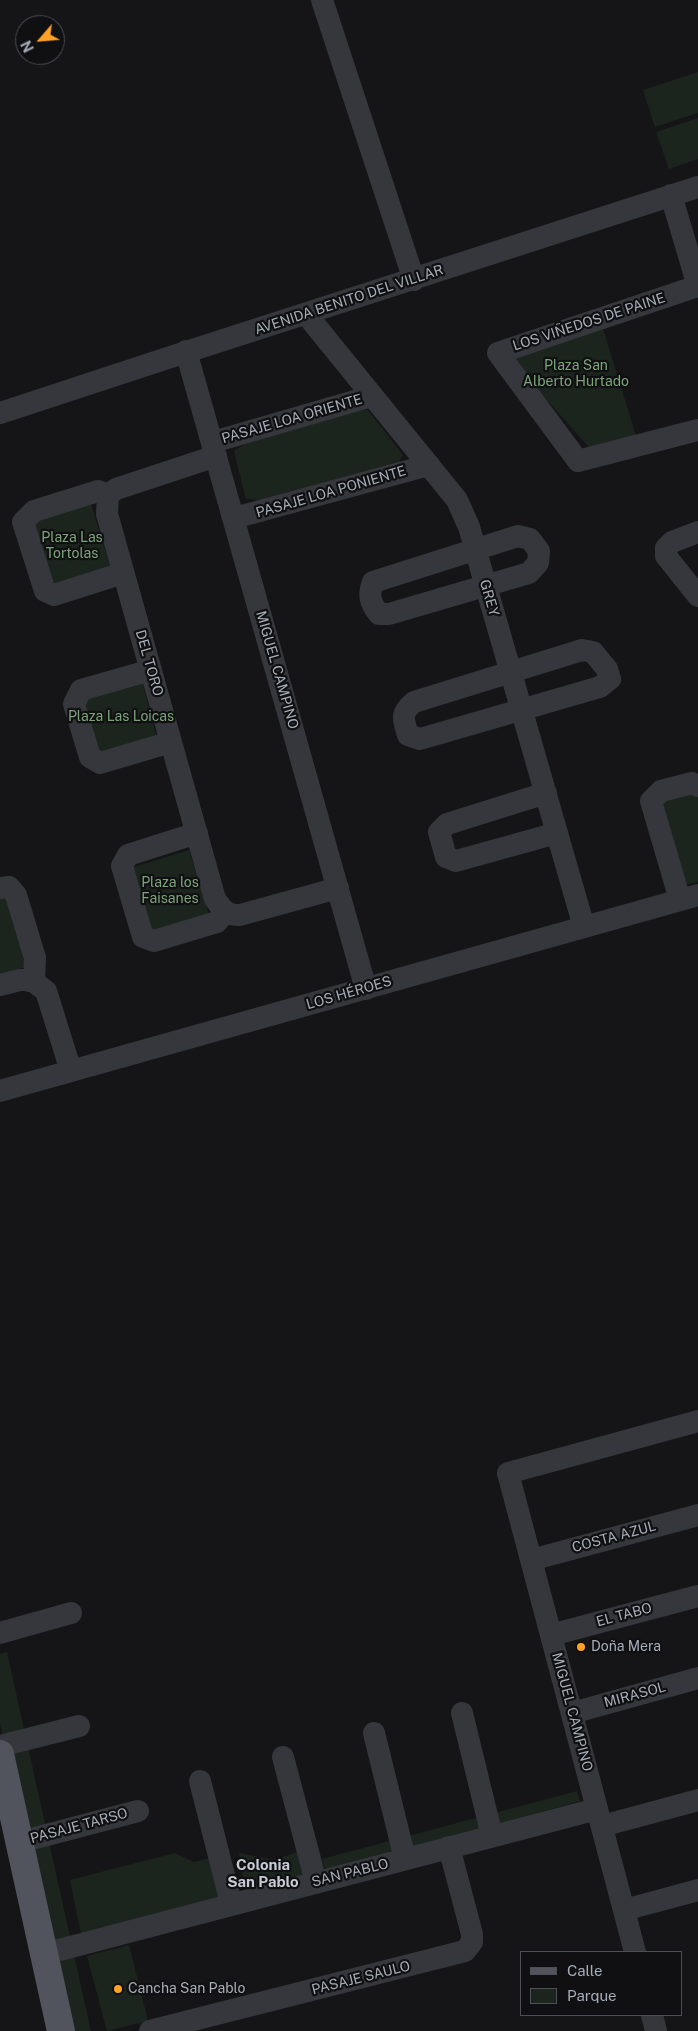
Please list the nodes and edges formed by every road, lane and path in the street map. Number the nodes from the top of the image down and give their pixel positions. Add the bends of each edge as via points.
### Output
1 (322, 0) edge
2 (698, 187) edge
3 (671, 196) junction
4 (414, 280) junction
5 (698, 286) edge
6 (306, 314) junction
7 (186, 351) junction
8 (372, 396) junction
9 (0, 414) edge
10 (698, 430) edge
11 (214, 449) junction
12 (429, 465) junction
13 (108, 495) junction
14 (234, 518) junction
15 (698, 532) edge
16 (475, 550) junction
17 (123, 573) junction
18 (486, 586) junction
19 (698, 596) edge
20 (151, 670) junction
21 (511, 672) junction
22 (521, 709) junction
23 (171, 742) junction
24 (698, 786) edge
25 (546, 793) junction
26 (197, 833) junction
27 (557, 833) junction
28 (0, 888) edge
29 (338, 888) junction
30 (689, 897) edge
31 (224, 912) junction
32 (584, 927) junction
33 (34, 982) junction
34 (0, 985) edge
35 (366, 988) junction
36 (71, 1071) junction
37 (0, 1091) edge
38 (698, 1421) edge
39 (698, 1515) edge
40 (531, 1560) junction
41 (698, 1596) edge
42 (71, 1613) dead end
43 (0, 1633) edge
44 (551, 1635) junction
45 (698, 1678) edge
46 (462, 1713) dead end
47 (572, 1713) junction
48 (79, 1726) dead end
49 (374, 1733) dead end
50 (0, 1746) edge
51 (0, 1754) edge
52 (283, 1757) dead end
53 (200, 1781) dead end
54 (698, 1800) edge
55 (138, 1811) dead end
56 (599, 1817) junction
57 (492, 1836) junction
58 (20, 1842) junction
59 (449, 1847) junction
60 (405, 1859) junction
61 (316, 1882) junction
62 (698, 1890) edge
63 (231, 1903) junction
64 (624, 1910) junction
65 (635, 1951) edge
66 (44, 1954) junction
67 (652, 2016) edge
68 (61, 2031) edge
69 (150, 2031) edge
70 (656, 2031) edge

1 - 4 street
2 - 3 street, AVENIDA BENITO DEL VILLAR
3 - 4 street, AVENIDA BENITO DEL VILLAR
3 - 5 street
4 - 6 street, AVENIDA BENITO DEL VILLAR
5 - 10 street, LOS VIÑEDOS DE PAINE via 498,352 578,461
6 - 7 street, AVENIDA BENITO DEL VILLAR
6 - 8 street, GREY
7 - 9 street, AVENIDA BENITO DEL VILLAR
7 - 11 street, MIGUEL CAMPINO
8 - 11 street, PASAJE LOA ORIENTE
8 - 12 street, GREY
11 - 13 street
11 - 14 street, MIGUEL CAMPINO
12 - 14 street, PASAJE LOA PONIENTE
12 - 16 street, GREY via 457,500
13 - 17 street, DEL TORO via 107,514
13 - 17 street via 98,491 34,511 23,522 45,591 54,595
14 - 29 street, MIGUEL CAMPINO
15 - 19 street via 672,542 666,548 666,556
16 - 18 street, GREY
16 - 18 street via 518,536 530,539 539,551 538,564 529,573
16 - 18 street via 373,582 369,593 372,606 379,614 389,614
17 - 20 street, DEL TORO
18 - 21 street, GREY
20 - 23 street, DEL TORO
20 - 23 street via 81,690 74,704 90,757 100,763
21 - 22 street, GREY
21 - 22 street via 582,650 593,652 607,669 610,679 600,687
21 - 22 street via 414,702 405,710 403,718 408,735 420,739
22 - 25 street, GREY
23 - 26 street, DEL TORO
24 - 30 street via 692,783 662,791 651,801
25 - 27 street, GREY
25 - 27 street via 448,824 440,832 446,857 456,861
26 - 31 street, DEL TORO via 215,899
26 - 31 street via 128,855 122,866 143,937 154,940 217,922
27 - 32 street, GREY
28 - 33 street via 9,887 16,895 35,958
29 - 31 street via 240,915
29 - 35 street, MIGUEL CAMPINO
30 - 32 street, LOS HÉROES
32 - 35 street, LOS HÉROES
33 - 34 street via 20,980
33 - 36 street via 46,991
35 - 36 street, LOS HÉROES
36 - 37 street, LOS HÉROES
38 - 40 street, MIGUEL CAMPINO via 508,1473
39 - 40 street, COSTA AZUL
40 - 44 street, MIGUEL CAMPINO
41 - 44 street, EL TABO
42 - 43 street
44 - 47 street, MIGUEL CAMPINO
45 - 47 street, MIRASOL
46 - 57 street
47 - 56 street, MIGUEL CAMPINO
48 - 50 street
49 - 60 street
51 - 58 main road
52 - 61 street
53 - 63 street
54 - 56 street, SAN PABLO
55 - 58 street, PASAJE TARSO
56 - 57 street, SAN PABLO
56 - 64 street, MIGUEL CAMPINO
57 - 59 street, SAN PABLO
58 - 66 main road
59 - 60 street, SAN PABLO
59 - 69 street, PASAJE SAULO via 472,1934 472,1942 465,1951
60 - 61 street, SAN PABLO
61 - 63 street, SAN PABLO
62 - 64 street
63 - 66 street, SAN PABLO
64 - 65 street, MIGUEL CAMPINO
66 - 68 main road
67 - 70 street

